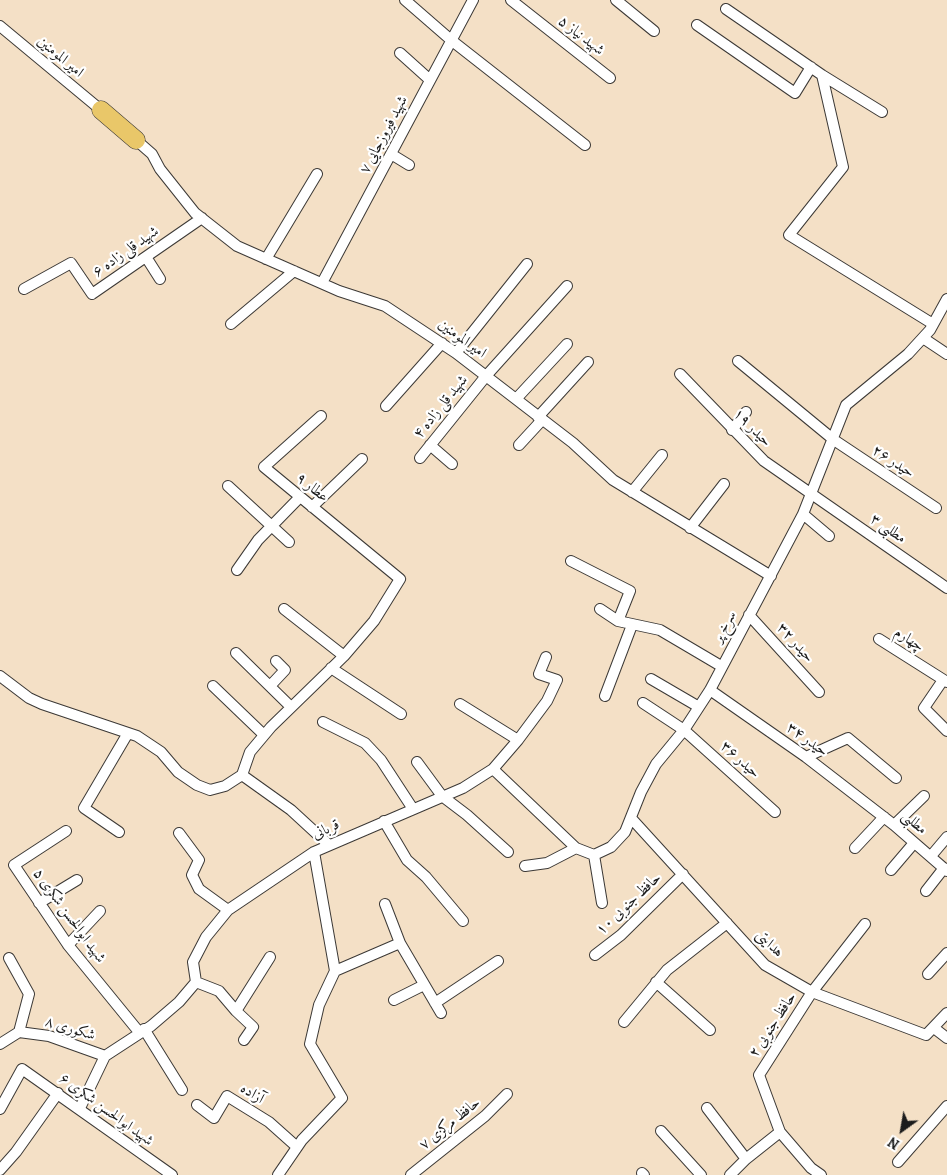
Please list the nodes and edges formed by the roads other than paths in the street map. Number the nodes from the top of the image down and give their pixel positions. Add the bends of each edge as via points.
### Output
1 (405, 0) edge
2 (473, 0) edge
3 (511, 0) edge
4 (616, 0) edge
5 (726, 9) dead end
6 (697, 25) dead end
7 (0, 26) edge
8 (654, 31) dead end
9 (451, 40) junction
10 (400, 53) dead end
11 (811, 67) junction
12 (822, 75) junction
13 (610, 78) dead end
14 (430, 80) junction
15 (100, 110) joint
16 (882, 112) dead end
17 (136, 140) joint
18 (585, 145) dead end
19 (391, 154) junction
20 (409, 165) dead end
21 (317, 174) dead end
22 (202, 218) junction
23 (146, 257) junction
24 (266, 259) junction
25 (527, 264) dead end
26 (294, 271) junction
27 (160, 279) dead end
28 (322, 283) junction
29 (567, 286) dead end
30 (24, 289) dead end
31 (947, 300) edge
32 (231, 324) dead end
33 (933, 324) junction
34 (923, 338) junction
35 (442, 343) junction
36 (567, 344) dead end
37 (456, 353) junction
38 (947, 354) edge
39 (738, 361) dead end
40 (588, 362) dead end
41 (680, 374) dead end
42 (486, 376) junction
43 (516, 399) junction
44 (386, 406) dead end
45 (746, 412) dead end
46 (321, 416) dead end
47 (540, 419) junction
48 (732, 430) junction
49 (834, 440) junction
50 (430, 445) junction
51 (519, 445) dead end
52 (662, 455) dead end
53 (420, 458) dead end
54 (362, 459) dead end
55 (452, 464) dead end
56 (724, 484) dead end
57 (228, 486) dead end
58 (632, 492) junction
59 (812, 494) junction
60 (300, 497) junction
61 (312, 507) junction
62 (936, 508) dead end
63 (803, 514) junction
64 (272, 526) junction
65 (690, 528) junction
66 (829, 536) dead end
67 (289, 542) dead end
68 (571, 561) dead end
69 (237, 570) dead end
70 (771, 576) junction
71 (947, 588) edge
72 (284, 608) dead end
73 (600, 609) dead end
74 (749, 614) junction
75 (618, 621) junction
76 (632, 626) junction
77 (879, 639) dead end
78 (236, 653) dead end
79 (344, 656) junction
80 (546, 656) dead end
81 (276, 661) dead end
82 (721, 666) junction
83 (331, 668) junction
84 (0, 676) edge
85 (651, 679) dead end
86 (945, 681) edge
87 (213, 686) dead end
88 (270, 686) junction
89 (710, 690) junction
90 (819, 692) dead end
91 (605, 696) dead end
92 (643, 703) dead end
93 (460, 704) dead end
94 (291, 707) junction
95 (699, 707) junction
96 (401, 714) dead end
97 (323, 722) dead end
98 (684, 730) junction
99 (947, 731) edge
100 (128, 733) junction
101 (264, 735) junction
102 (518, 740) junction
103 (806, 758) junction
104 (417, 762) dead end
105 (493, 769) junction
106 (242, 774) junction
107 (896, 778) dead end
108 (442, 796) junction
109 (924, 796) dead end
110 (413, 808) junction
111 (775, 812) dead end
112 (631, 818) junction
113 (884, 818) junction
114 (384, 821) junction
115 (894, 825) junction
116 (66, 831) dead end
117 (119, 832) dead end
118 (179, 833) dead end
119 (947, 837) edge
120 (914, 842) junction
121 (329, 845) junction
122 (576, 848) junction
123 (855, 848) dead end
124 (314, 852) junction
125 (508, 852) dead end
126 (594, 855) junction
127 (931, 856) junction
128 (525, 866) dead end
129 (945, 869) edge
130 (891, 870) dead end
131 (683, 874) junction
132 (77, 880) dead end
133 (926, 892) dead end
134 (602, 902) dead end
135 (39, 903) junction
136 (385, 904) dead end
137 (228, 910) junction
138 (100, 911) dead end
139 (463, 921) dead end
140 (727, 923) junction
141 (865, 924) dead end
142 (400, 943) junction
143 (68, 945) junction
144 (947, 953) edge
145 (595, 955) dead end
146 (9, 958) dead end
147 (270, 958) dead end
148 (498, 961) dead end
149 (335, 971) junction
150 (928, 974) dead end
151 (196, 982) junction
152 (656, 982) junction
153 (424, 985) junction
154 (812, 992) junction
155 (394, 1000) dead end
156 (435, 1003) junction
157 (236, 1011) junction
158 (441, 1013) dead end
159 (947, 1013) edge
160 (624, 1022) dead end
161 (934, 1028) junction
162 (141, 1030) junction
163 (710, 1030) dead end
164 (19, 1032) junction
165 (947, 1038) edge
166 (244, 1040) dead end
167 (0, 1044) edge
168 (105, 1056) junction
169 (182, 1090) dead end
170 (58, 1093) junction
171 (507, 1094) dead end
172 (197, 1105) dead end
173 (947, 1106) edge
174 (80, 1108) junction
175 (707, 1108) dead end
176 (0, 1109) edge
177 (661, 1131) dead end
178 (780, 1132) junction
179 (297, 1147) junction
180 (746, 1159) junction
181 (898, 1162) dead end
182 (0, 1170) edge
183 (808, 1172) edge
184 (280, 1174) edge
185 (172, 1175) edge
186 (411, 1175) edge
187 (700, 1175) edge
188 (730, 1175) edge
189 (820, 1175) edge

1 - 9 street
2 - 9 street, شهید فیروزجایی ۷
3 - 13 street, شهید نیاز ۵
4 - 8 street
5 - 11 street
6 - 11 street via 795,93
7 - 15 street, امیر المومنین
9 - 14 street, شهید فیروزجایی ۷
9 - 18 street
10 - 14 street
11 - 12 street
12 - 16 street
12 - 33 street via 843,167 789,235
14 - 19 street, شهید فیروزجایی ۷
15 - 17 highway
17 - 22 street, امیر المومنین via 152,154 160,169
19 - 20 street
19 - 28 street, شهید فیروزجایی ۷
21 - 24 street
22 - 23 street, شهید قلی زاده ۶
22 - 24 street, امیر المومنین via 237,246
23 - 27 street
23 - 30 street, شهید قلی زاده ۶ via 92,294 71,263
24 - 26 street, امیر المومنین
25 - 37 street
26 - 28 street, امیر المومنین
26 - 32 street
28 - 35 street, امیر المومنین via 385,306
29 - 42 street, شهید قلی زاده ۴
31 - 33 street, سرخ پر
33 - 34 street, سرخ پر
34 - 38 street
34 - 49 street, سرخ پر via 846,405
35 - 37 street, امیر المومنین
35 - 44 street
36 - 43 street
37 - 42 street, امیر المومنین
39 - 49 street, حیدر ۲۶
40 - 47 street
41 - 48 street, حیدر ۱۹
42 - 43 street, امیر المومنین
42 - 50 street, شهید قلی زاده ۴
43 - 47 street, امیر المومنین
45 - 48 street
46 - 60 street, عطار ۹ via 264,467
47 - 51 street
47 - 58 street, امیر المومنین
48 - 59 street, حیدر ۱۹ via 764,461
49 - 59 street, سرخ پر
49 - 62 street, حیدر ۲۶
50 - 53 street, شهید قلی زاده ۴
50 - 55 street
52 - 58 street
54 - 61 street
56 - 65 street
57 - 64 street
58 - 65 street, امیر المومنین
59 - 63 street, سرخ پر
59 - 71 street, مطلبی ۳
60 - 61 street, عطار ۹
60 - 64 street
61 - 79 street, عطار ۹ via 400,579 374,621
63 - 66 street
63 - 70 street, سرخ پر
64 - 67 street
64 - 69 street
65 - 70 street, امیر المومنین
68 - 75 street via 630,591
70 - 74 street, سرخ پر
72 - 79 street
73 - 75 street
74 - 82 street, سرخ پر
74 - 90 street, حیدر ۳۲
75 - 76 street
76 - 82 street via 660,630
76 - 91 street
77 - 86 street, چهارم
78 - 88 street
79 - 83 street
80 - 102 street, قربانی via 539,674 557,680 547,701
81 - 88 street via 285,670
82 - 89 street, سرخ پر
83 - 94 street
83 - 96 street
84 - 100 street via 42,704
85 - 95 street
86 - 99 street via 924,708
87 - 101 street
88 - 94 street
89 - 95 street, سرخ پر
89 - 103 street, حیدر ۳۴
92 - 98 street, حیدر ۳۶
93 - 102 street
94 - 101 street
95 - 98 street, سرخ پر
97 - 110 street via 365,743 381,760
98 - 111 street, حیدر ۳۶
98 - 112 street, سرخ پر via 656,764 640,792
100 - 106 street via 161,752 178,772 210,790 225,786
100 - 117 street via 84,808
101 - 106 street via 250,752
102 - 105 street, قربانی
103 - 107 street via 848,738
103 - 113 street, حیدر ۳۴
104 - 108 street
105 - 108 street, قربانی via 463,788
105 - 122 street
106 - 121 street via 291,810
108 - 110 street, قربانی
108 - 125 street
109 - 115 street
110 - 114 street, قربانی
112 - 126 street, سرخ پر via 625,832 611,847
112 - 131 street, هدایتی
113 - 115 street, مطلبی
113 - 123 street
114 - 121 street, قربانی
114 - 139 street via 407,860
115 - 120 street, مطلبی
116 - 135 street, شهید ابوالحسن شکری ۵ via 14,865
118 - 137 street via 198,860 192,875 199,889
119 - 127 street
120 - 127 street, مطلبی
120 - 130 street
121 - 124 street, قربانی
122 - 126 street
122 - 128 street via 548,863
124 - 137 street, قربانی
124 - 149 street
126 - 134 street
127 - 129 street, مطلبی
129 - 133 street
131 - 140 street, هدایتی
131 - 145 street, حافظ جنوبی ۱۰ via 621,935
132 - 135 street
135 - 143 street, شهید ابوالحسن شکری ۵
136 - 142 street
137 - 151 street, قربانی via 206,937 193,962
138 - 143 street
140 - 152 street
140 - 154 street, هدایتی via 765,965
141 - 154 street
142 - 149 street
142 - 153 street
143 - 162 street, شهید ابوالحسن شکری ۵
144 - 150 street
146 - 164 street via 30,994
147 - 157 street
148 - 156 street
149 - 179 street via 320,1005 310,1044 342,1098
151 - 157 street via 219,991
151 - 162 street via 179,1002
152 - 160 street
152 - 163 street
153 - 155 street
153 - 156 street
154 - 161 street, هدایتی via 926,1035
154 - 178 street, حافظ جنوبی ۲ via 759,1074
156 - 158 street
157 - 166 street via 253,1027
159 - 161 street
161 - 165 street
162 - 168 street
162 - 169 street, شهید ابوالحسن شکری ۵
164 - 167 street
164 - 168 street, شکوری ۸ via 49,1036
168 - 174 street
170 - 174 street, شهید ابوالحسن شکری ۶
170 - 176 street, شهید ابوالحسن شکری ۶ via 22,1069
170 - 182 street
171 - 186 street, حافظ مرکزی ۷ via 485,1116
172 - 179 street, آزاده via 214,1118 227,1096 269,1122
173 - 181 street
174 - 185 street, شهید ابوالحسن شکری ۶
175 - 180 street
177 - 187 street
178 - 180 street
178 - 183 street, حافظ جنوبی ۲
179 - 184 street
180 - 188 street
183 - 189 street, حافظ جنوبی ۲

